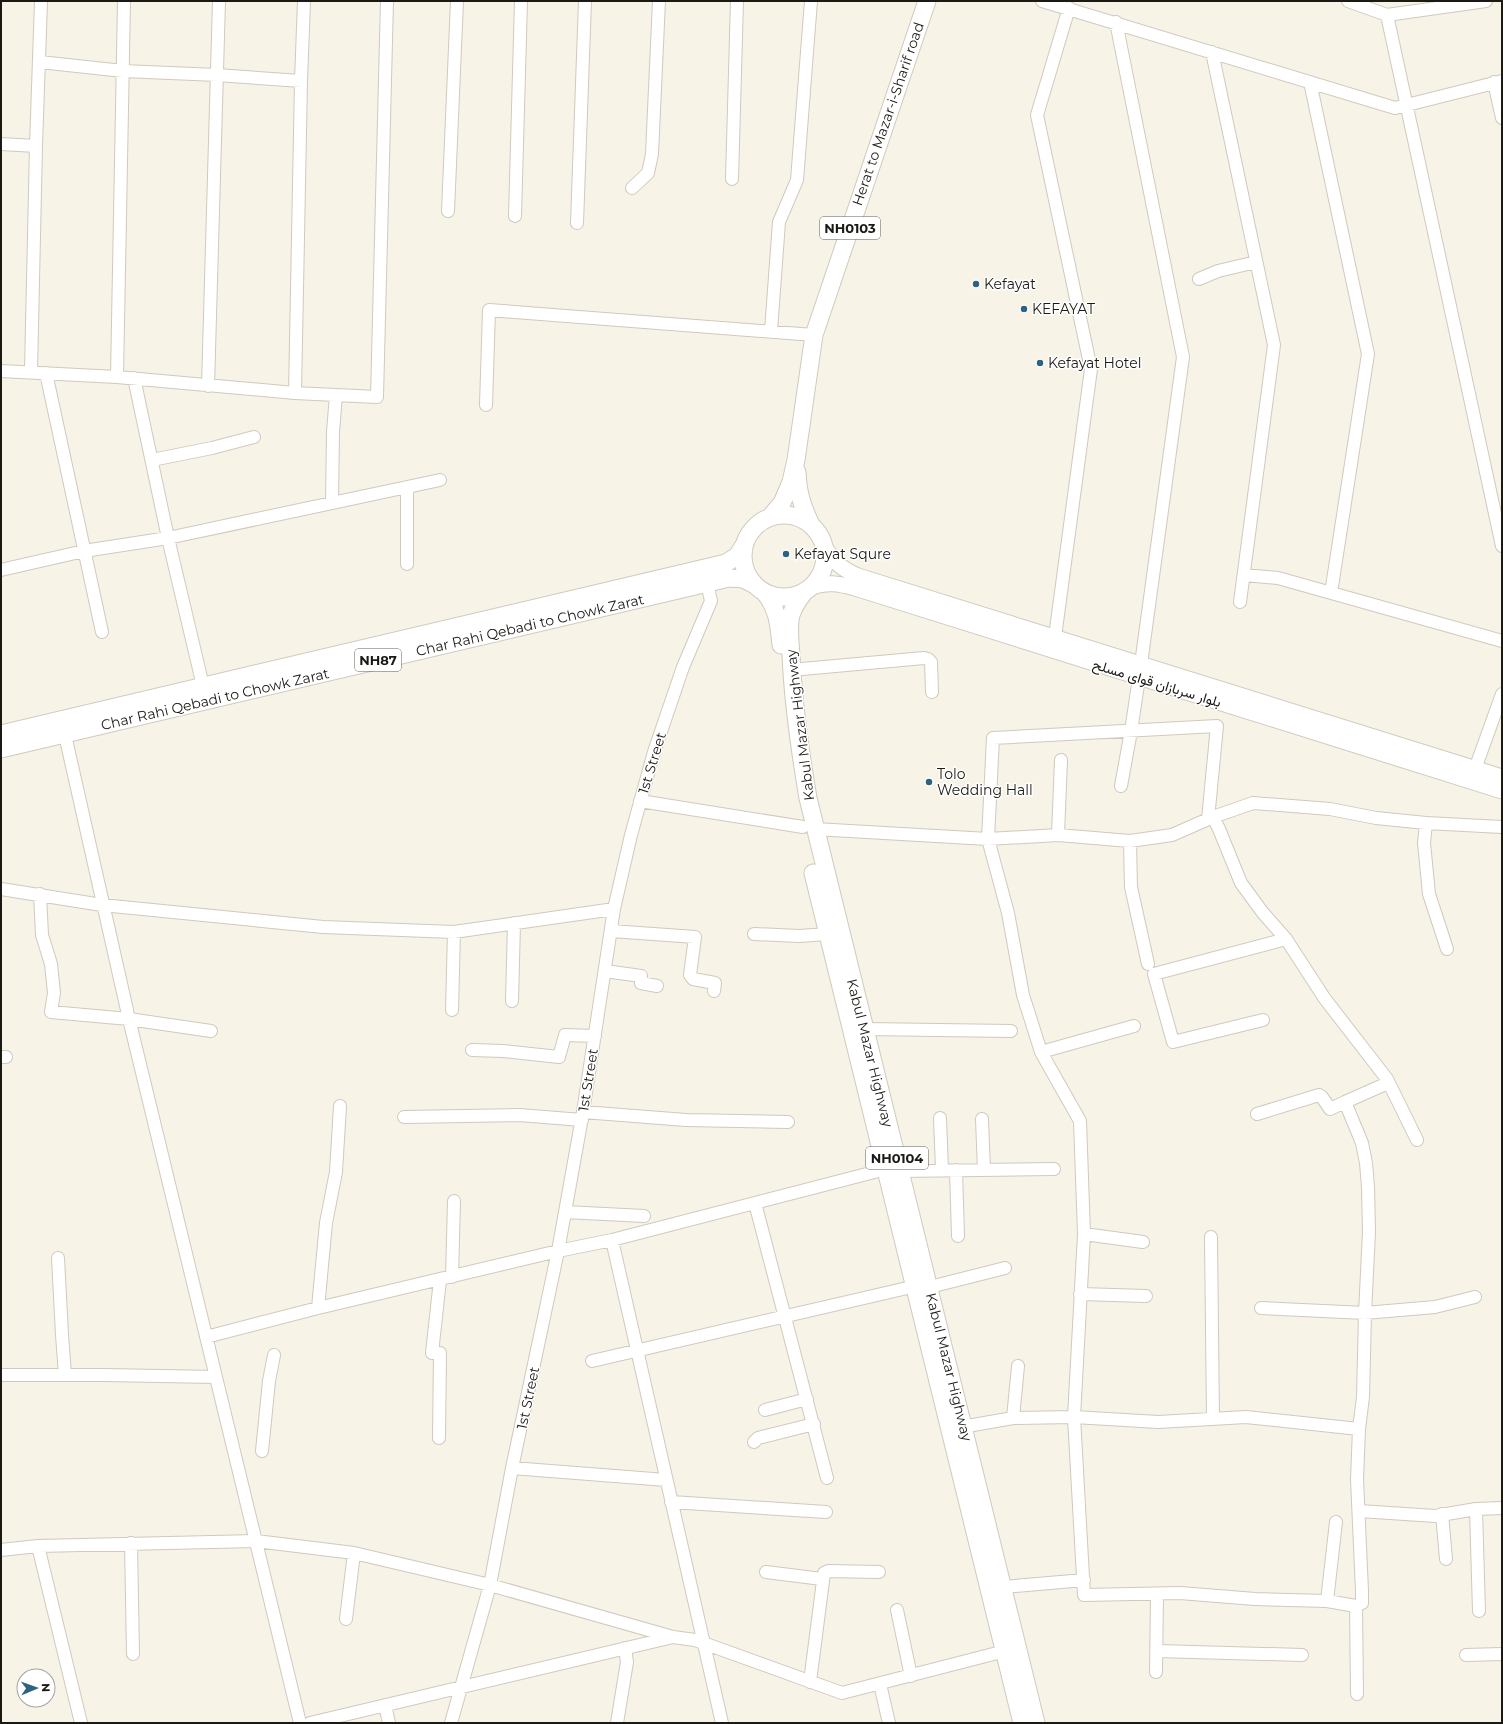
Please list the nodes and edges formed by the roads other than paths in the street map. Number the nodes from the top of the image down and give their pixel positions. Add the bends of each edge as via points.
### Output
1 (41, 1) edge
2 (124, 1) edge
3 (219, 1) edge
4 (304, 1) edge
5 (387, 1) edge
6 (458, 1) edge
7 (521, 1) edge
8 (585, 1) edge
9 (659, 1) edge
10 (737, 1) edge
11 (811, 1) edge
12 (927, 1) edge
13 (1042, 1) edge
14 (1348, 1) edge
15 (1486, 1) edge
16 (1069, 8) junction
17 (1387, 15) junction
18 (1116, 22) junction
19 (1212, 52) junction
20 (40, 62) junction
21 (123, 71) junction
22 (217, 75) junction
23 (301, 81) junction
24 (1498, 81) edge
25 (1310, 82) junction
26 (1406, 105) junction
27 (1502, 118) edge
28 (1, 144) edge
29 (36, 146) junction
30 (732, 179) dead end
31 (632, 188) dead end
32 (448, 211) dead end
33 (515, 216) dead end
34 (577, 223) dead end
35 (1256, 262) junction
36 (1199, 279) dead end
37 (771, 331) junction
38 (814, 335) junction
39 (1, 371) edge
40 (31, 371) junction
41 (46, 373) junction
42 (117, 377) junction
43 (134, 378) junction
44 (208, 386) junction
45 (295, 393) junction
46 (336, 395) junction
47 (486, 405) dead end
48 (254, 437) dead end
49 (152, 460) junction
50 (796, 460) junction
51 (440, 480) dead end
52 (407, 487) junction
53 (332, 503) junction
54 (770, 517) junction
55 (811, 525) junction
56 (168, 538) junction
57 (744, 545) junction
58 (824, 546) junction
59 (1502, 546) edge
60 (84, 551) junction
61 (407, 564) dead end
62 (1, 570) edge
63 (1244, 575) junction
64 (707, 583) junction
65 (760, 588) junction
66 (808, 589) junction
67 (1331, 593) junction
68 (1240, 602) dead end
69 (102, 632) dead end
70 (1055, 637) junction
71 (1502, 641) edge
72 (791, 670) junction
73 (1140, 671) junction
74 (203, 686) junction
75 (932, 692) dead end
76 (1502, 694) edge
77 (63, 727) junction
78 (1132, 731) junction
79 (1, 734) edge
80 (1, 749) edge
81 (1061, 760) dead end
82 (1476, 768) junction
83 (1502, 777) edge
84 (1121, 786) dead end
85 (1502, 791) edge
86 (640, 801) junction
87 (1210, 818) junction
88 (1426, 823) junction
89 (1502, 827) edge
90 (809, 828) junction
91 (1058, 835) junction
92 (988, 839) junction
93 (1130, 841) junction
94 (1, 889) edge
95 (40, 894) junction
96 (102, 905) junction
97 (614, 909) junction
98 (514, 923) junction
99 (611, 931) junction
100 (454, 932) junction
101 (754, 934) dead end
102 (828, 934) junction
103 (1286, 939) junction
104 (1447, 949) dead end
105 (1148, 964) dead end
106 (605, 971) junction
107 (657, 986) dead end
108 (714, 991) dead end
109 (512, 1000) dead end
110 (452, 1010) dead end
111 (129, 1019) junction
112 (1263, 1020) dead end
113 (1134, 1026) dead end
114 (864, 1029) junction
115 (211, 1031) dead end
116 (1011, 1031) dead end
117 (595, 1036) junction
118 (472, 1050) dead end
119 (1041, 1052) junction
120 (1388, 1083) junction
121 (1345, 1102) junction
122 (340, 1106) dead end
123 (1257, 1114) dead end
124 (583, 1116) junction
125 (404, 1117) dead end
126 (940, 1118) dead end
127 (982, 1119) dead end
128 (788, 1122) dead end
129 (1417, 1140) dead end
130 (1054, 1169) dead end
131 (893, 1170) junction
132 (942, 1170) junction
133 (956, 1170) junction
134 (984, 1170) junction
135 (454, 1201) dead end
136 (755, 1203) junction
137 (565, 1212) junction
138 (644, 1216) dead end
139 (1084, 1234) junction
140 (958, 1236) dead end
141 (1211, 1237) dead end
142 (612, 1240) junction
143 (1143, 1242) dead end
144 (558, 1251) junction
145 (58, 1258) dead end
146 (1005, 1268) dead end
147 (452, 1277) junction
148 (440, 1280) junction
149 (923, 1287) junction
150 (1080, 1294) junction
151 (1146, 1296) dead end
152 (1475, 1297) dead end
153 (318, 1308) junction
154 (1261, 1308) dead end
155 (1365, 1313) junction
156 (786, 1316) junction
157 (206, 1337) junction
158 (636, 1350) junction
159 (274, 1355) dead end
160 (592, 1361) dead end
161 (1018, 1366) dead end
162 (1, 1375) edge
163 (65, 1375) junction
164 (216, 1377) junction
165 (807, 1399) junction
166 (765, 1410) dead end
167 (1074, 1417) junction
168 (1013, 1418) junction
169 (1213, 1419) junction
170 (814, 1424) junction
171 (957, 1428) junction
172 (1359, 1429) junction
173 (438, 1438) dead end
174 (754, 1442) dead end
175 (262, 1451) dead end
176 (512, 1468) junction
177 (827, 1478) dead end
178 (666, 1480) junction
179 (671, 1502) junction
180 (1502, 1508) edge
181 (1476, 1509) junction
182 (1360, 1511) junction
183 (826, 1512) dead end
184 (1442, 1514) junction
185 (1336, 1522) dead end
186 (256, 1541) junction
187 (132, 1544) junction
188 (38, 1546) junction
189 (1, 1550) edge
190 (354, 1553) junction
191 (1446, 1559) dead end
192 (766, 1572) dead end
193 (879, 1572) dead end
194 (822, 1579) junction
195 (1084, 1580) junction
196 (490, 1585) junction
197 (1004, 1587) junction
198 (1157, 1594) junction
199 (1327, 1601) junction
200 (1356, 1606) junction
201 (897, 1610) dead end
202 (1479, 1611) dead end
203 (346, 1619) dead end
204 (674, 1637) junction
205 (704, 1644) junction
206 (625, 1648) junction
207 (1005, 1651) junction
208 (1157, 1651) junction
209 (133, 1654) dead end
210 (1502, 1654) edge
211 (1302, 1655) dead end
212 (1466, 1655) dead end
213 (1156, 1672) dead end
214 (911, 1676) junction
215 (810, 1682) junction
216 (880, 1684) junction
217 (460, 1687) junction
218 (1357, 1694) dead end
219 (385, 1705) junction
220 (81, 1723) edge
221 (300, 1723) edge
222 (310, 1723) edge
223 (390, 1723) edge
224 (451, 1723) edge
225 (617, 1723) edge
226 (722, 1723) edge
227 (889, 1723) edge
228 (1022, 1723) edge
229 (1036, 1723) edge

1 - 20 street
2 - 21 street
3 - 22 street
4 - 23 street
5 - 46 street via 377,397
6 - 32 street
7 - 33 street
8 - 34 street
9 - 31 street via 652,154 648,173
10 - 30 street
11 - 37 street via 797,180 779,222
12 - 38 highway, Herat to Mazar-i-Sharif road / NH0103
13 - 16 street
14 - 17 street
15 - 17 street
16 - 18 street
16 - 70 street via 1037,115 1091,369
17 - 26 street
18 - 19 street
18 - 73 street via 1183,357
19 - 25 street
19 - 35 street
20 - 21 street
20 - 29 street
21 - 22 street
21 - 42 street
22 - 23 street
22 - 44 street
23 - 45 street
24 - 26 street
24 - 27 street
25 - 26 street via 1395,108
25 - 67 street via 1368,354
26 - 59 street
28 - 29 street
29 - 40 street
35 - 36 street via 1218,271
35 - 63 street via 1274,345
37 - 38 street
37 - 47 street via 490,310
38 - 50 highway, Herat to Mazar-i-Sharif road / NH0103
39 - 40 street
40 - 41 street
41 - 42 street
41 - 60 street
42 - 43 street
43 - 44 street
43 - 49 street
44 - 45 street
45 - 46 street
46 - 53 street
48 - 49 street
49 - 56 street
50 - 54 highway, NH0103 via 791,482 782,503
50 - 55 highway, NH0103 via 797,490
51 - 52 street
52 - 53 street
52 - 61 street
53 - 56 street
54 - 55 highway via 792,515 802,518
54 - 57 highway via 754,528
55 - 58 highway via 819,534
56 - 60 street
56 - 74 street
57 - 65 highway via 744,566 748,576
57 - 74 highway, Char Rahi Qebadi to Chowk Zarat / NH87 via 737,556 726,563
58 - 66 highway via 823,568
58 - 70 main road, بلوار سربازان قوای مسلح via 842,569 858,576
60 - 62 street
60 - 69 street
63 - 67 street via 1278,578
63 - 68 street
64 - 65 highway, Char Rahi Qebadi to Chowk Zarat / NH87 via 729,578 743,579
64 - 77 highway, Char Rahi Qebadi to Chowk Zarat / NH87
64 - 86 street, 1st Street via 711,601 683,667
65 - 66 highway via 777,596 792,596
65 - 90 highway, Kabul Mazar Highway / NH0104 via 777,612 792,769
66 - 72 highway, Kabul Mazar Highway / NH0104 via 796,603 791,615
66 - 73 main road, بلوار سربازان قوای مسلح via 825,583 839,583
67 - 71 street
70 - 73 main road, بلوار سربازان قوای مسلح
72 - 75 street via 924,658 930,662
72 - 90 highway, Kabul Mazar Highway / NH0104
73 - 78 street
73 - 82 main road, بلوار سربازان قوای مسلح
73 - 85 main road, بلوار سربازان قوای مسلح
74 - 77 highway, Char Rahi Qebadi to Chowk Zarat / NH87
76 - 82 street
77 - 79 highway, Char Rahi Qebadi to Chowk Zarat / NH87
77 - 80 highway, Char Rahi Qebadi to Chowk Zarat / NH87
77 - 96 street
78 - 84 street
78 - 87 street via 1217,726
78 - 92 street via 992,738
81 - 91 street
82 - 83 main road, بلوار سربازان قوای مسلح
86 - 90 street
86 - 97 street, 1st Street
87 - 88 street via 1253,803 1330,809 1376,818
87 - 93 street via 1172,836
87 - 103 street via 1241,883 1263,914
88 - 89 street
88 - 104 street via 1424,843 1429,894
90 - 92 street
90 - 102 highway, Kabul Mazar Highway / NH0104
90 - 114 highway, Kabul Mazar Highway / NH0104
91 - 92 street
91 - 93 street
92 - 119 street via 1008,913 1023,995
93 - 105 street via 1131,887
94 - 95 street
95 - 96 street
95 - 111 street via 42,935 51,964 54,992 51,1012
96 - 100 street via 323,927
96 - 111 street
97 - 98 street
97 - 99 street, 1st Street
98 - 100 street
98 - 109 street
99 - 106 street, 1st Street
99 - 108 street via 695,938 690,975 693,979 715,984
100 - 110 street
101 - 102 street
102 - 131 highway, Kabul Mazar Highway / NH0104
103 - 112 street via 1154,974 1173,1042
103 - 120 street via 1325,999
106 - 107 street via 641,976 641,983
106 - 117 street, 1st Street
111 - 115 street
111 - 157 street
113 - 119 street
114 - 116 street
114 - 131 highway, Kabul Mazar Highway / NH0104
117 - 118 street via 565,1035 559,1057
117 - 124 street, 1st Street
119 - 139 street via 1080,1121
120 - 121 street
120 - 129 street
121 - 123 street via 1330,1109 1319,1095
121 - 155 street via 1362,1144 1366,1163 1369,1232
122 - 153 street via 336,1172 326,1223
124 - 125 street
124 - 128 street
124 - 137 street, 1st Street
126 - 132 street
127 - 134 street
130 - 134 street
131 - 132 street
131 - 136 street
131 - 149 highway, Kabul Mazar Highway / NH0104
132 - 133 street
133 - 134 street
133 - 140 street
135 - 147 street
136 - 142 street
136 - 156 street
137 - 138 street
137 - 144 street, 1st Street
139 - 143 street
139 - 150 street
141 - 169 street
142 - 144 street
142 - 158 street
144 - 147 street
144 - 176 street, 1st Street
145 - 163 street
146 - 149 street
147 - 148 street
148 - 153 street
148 - 173 street via 436,1353
149 - 156 street
149 - 171 highway, Kabul Mazar Highway / NH0104
150 - 151 street
150 - 167 street
152 - 155 street via 1435,1307
153 - 157 street
154 - 155 street
155 - 172 street
156 - 158 street
156 - 165 street
157 - 164 street
158 - 160 street
158 - 178 street
159 - 175 street
161 - 168 street
162 - 163 street
163 - 164 street
164 - 186 street
165 - 166 street
165 - 170 street
167 - 168 street
167 - 169 street via 1158,1422
167 - 195 street
168 - 171 street
169 - 172 street via 1246,1417
170 - 174 street via 758,1438
170 - 177 street
171 - 197 highway, Kabul Mazar Highway / NH0104
171 - 207 highway, Kabul Mazar Highway / NH0104
172 - 182 street
176 - 178 street
176 - 196 street, 1st Street
178 - 179 street
179 - 183 street
179 - 205 street
180 - 181 street
181 - 184 street
181 - 202 street
182 - 184 street via 1435,1516
182 - 200 street via 1362,1603
184 - 191 street
185 - 199 street
186 - 187 street
186 - 190 street
186 - 221 street
187 - 188 street
187 - 209 street
188 - 189 street
188 - 220 street
190 - 196 street
190 - 203 street
192 - 194 street
193 - 194 street via 828,1571
194 - 215 street
195 - 197 street
195 - 198 street via 1084,1595
196 - 204 street
196 - 217 street, 1st Street
197 - 229 highway, Kabul Mazar Highway / NH0104
198 - 199 street
198 - 208 street
199 - 200 street
200 - 218 street
201 - 214 street
204 - 205 street
204 - 206 street
205 - 215 street
205 - 226 street
206 - 217 street
206 - 225 street via 627,1662
207 - 214 street
207 - 228 highway, Kabul Mazar Highway / NH0104
208 - 211 street
208 - 213 street
210 - 212 street
214 - 216 street
215 - 216 street via 842,1693
216 - 227 street
217 - 219 street
217 - 224 street, 1st Street
219 - 222 street
219 - 223 street

